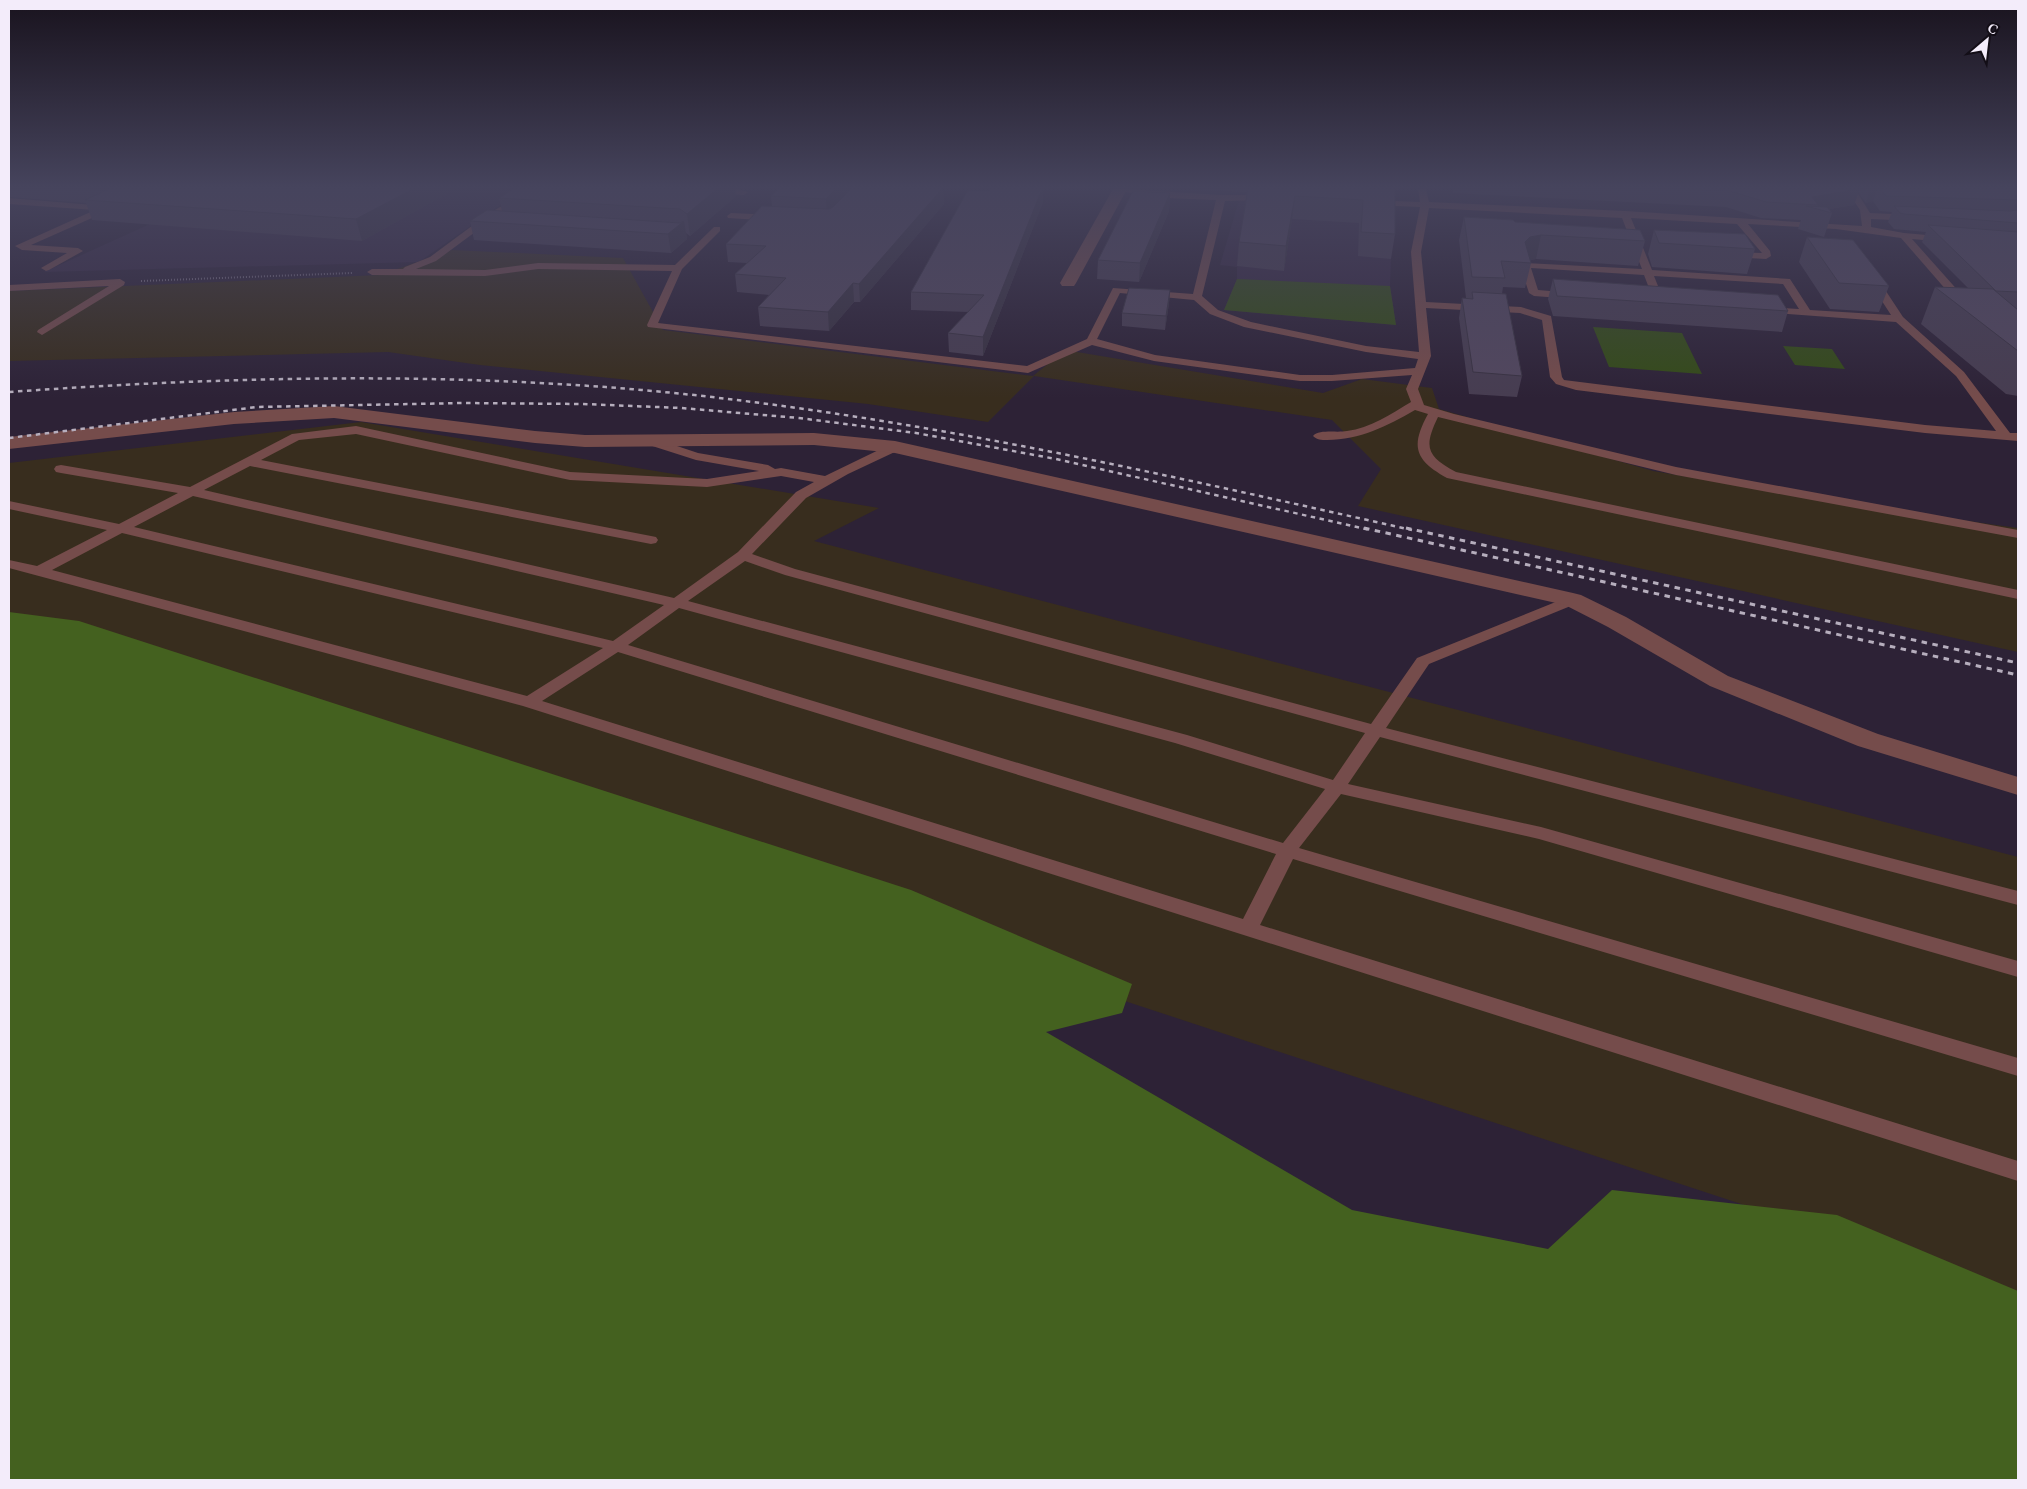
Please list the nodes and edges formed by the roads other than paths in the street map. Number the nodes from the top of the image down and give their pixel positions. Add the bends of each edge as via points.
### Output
1 (64, 258) edge
2 (688, 258) edge
3 (1082, 258) edge
4 (1206, 258) edge
5 (1417, 258) edge
6 (1643, 258) edge
7 (1924, 258) edge
8 (433, 259) joint
9 (1862, 265) edge
10 (46, 268) dead end
11 (678, 268) junction
12 (372, 272) road end
13 (400, 272) junction
14 (1648, 272) junction
15 (444, 273) junction
16 (1068, 283) dead end
17 (9, 288) edge
18 (1582, 296) edge
19 (1197, 297) junction
20 (1659, 301) edge
21 (1421, 305) junction
22 (1758, 309) edge
23 (1975, 312) edge
24 (1807, 313) junction
25 (1899, 319) junction
26 (42, 332) dead end
27 (1091, 341) junction
28 (1426, 356) junction
29 (1420, 371) junction
30 (1418, 403) junction
31 (1435, 412) junction
32 (1319, 436) dead end
33 (2012, 436) edge
34 (650, 441) junction
35 (9, 443) edge
36 (895, 447) junction
37 (249, 462) junction
38 (61, 469) dead end
39 (781, 472) junction
40 (827, 480) junction
41 (189, 491) junction
42 (9, 505) edge
43 (119, 528) junction
44 (2018, 534) edge
45 (651, 540) dead end
46 (743, 555) junction
47 (9, 564) edge
48 (39, 571) junction
49 (2018, 595) edge
50 (1573, 600) junction
51 (677, 603) junction
52 (616, 646) junction
53 (529, 702) junction
54 (1376, 731) junction
55 (2018, 786) edge
56 (1337, 787) junction
57 (1287, 851) junction
58 (2018, 898) edge
59 (1248, 929) junction
60 (2018, 969) edge
61 (2018, 1067) edge
62 (2018, 1171) edge

1 - 10 lane
2 - 11 lane
3 - 16 street
4 - 19 lane
5 - 21 lane
6 - 14 lane
7 - 23 lane
8 - 13 lane
8 - 15 lane
9 - 25 lane
11 - 15 lane via 538,266 485,274
11 - 27 lane via 652,325 1028,370
12 - 13 lane
13 - 15 lane
14 - 18 lane via 1528,264 1526,268 1534,293
14 - 20 lane
14 - 24 lane via 1786,281
17 - 26 lane via 120,282
19 - 27 lane via 1117,290
19 - 28 lane via 1214,312 1248,325 1366,349
21 - 28 lane
21 - 33 lane via 1521,310 1547,318 1556,377 1560,382 1576,386
22 - 24 lane
24 - 25 lane
25 - 33 lane via 1960,374
27 - 29 lane via 1154,358 1300,378
28 - 29 lane
29 - 30 lane via 1412,389
30 - 31 lane via 1419,407
30 - 32 lane via 1363,433 1336,438
31 - 44 lane via 1676,470
31 - 49 lane via 1426,430 1424,449 1430,461 1452,475
34 - 35 street via 535,437 334,412 234,418
34 - 36 street via 814,439
34 - 39 lane via 696,456
36 - 40 lane
36 - 50 street
37 - 39 lane via 296,437 356,430 570,476 707,483
37 - 41 lane
37 - 45 lane
38 - 41 lane
39 - 40 lane
40 - 46 lane via 801,495
41 - 43 lane
41 - 51 lane
42 - 43 lane
43 - 48 lane
43 - 52 lane
46 - 51 lane
46 - 54 lane via 790,572
47 - 48 lane
48 - 53 lane
50 - 54 lane via 1423,661
50 - 55 street via 1719,681 1868,740
51 - 52 lane
51 - 56 lane via 1181,739
52 - 53 lane
52 - 57 lane
53 - 59 lane
54 - 56 lane
54 - 58 lane
56 - 57 lane
56 - 60 lane via 1541,832
57 - 59 lane
57 - 61 lane
59 - 62 lane

